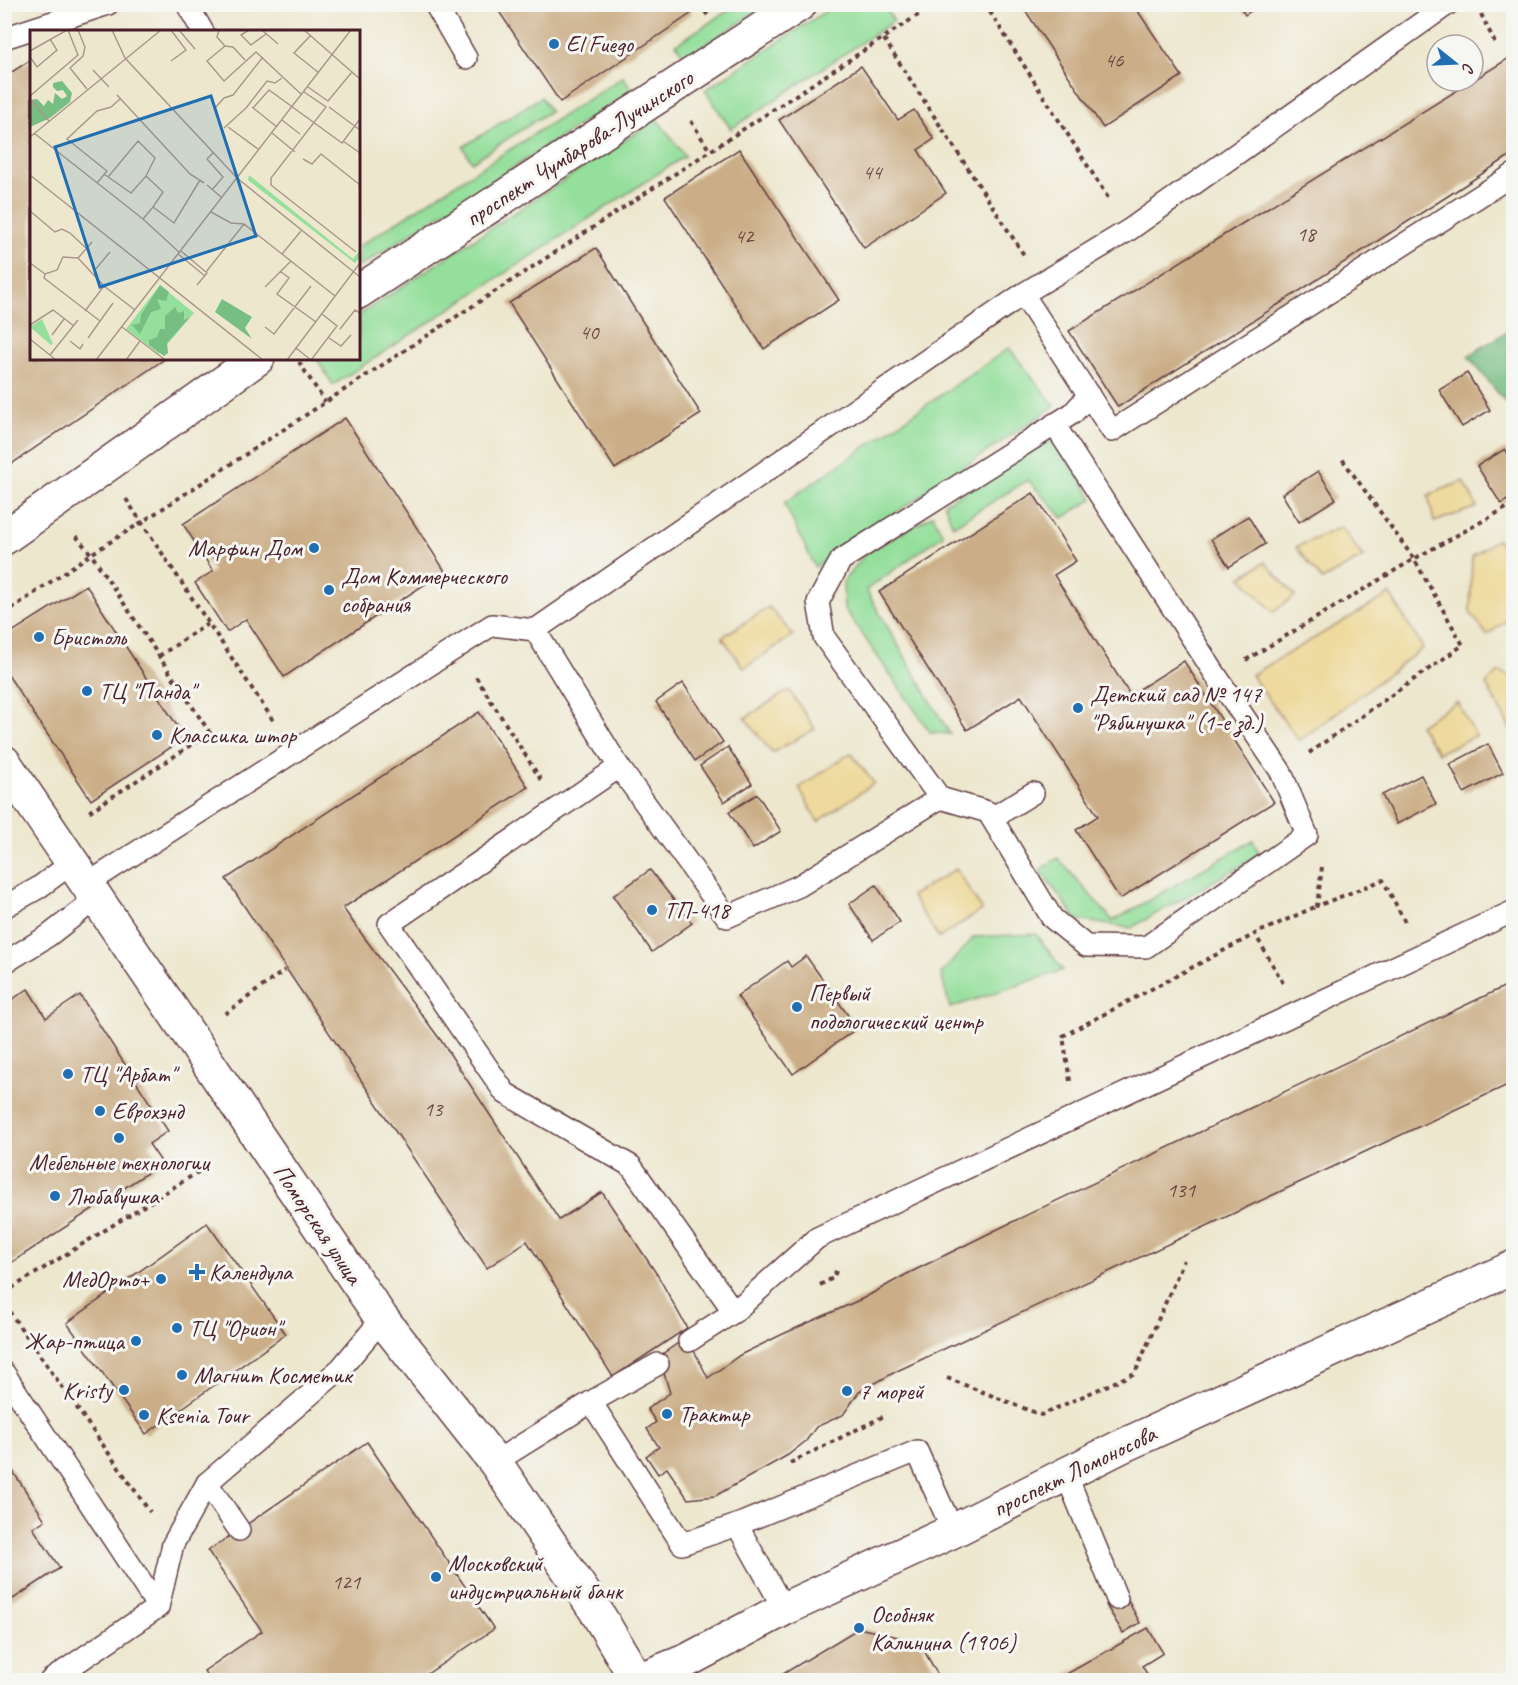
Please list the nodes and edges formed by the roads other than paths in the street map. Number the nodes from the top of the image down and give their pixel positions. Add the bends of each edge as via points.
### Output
1 (108, 4) edge
2 (187, 4) edge
3 (435, 4) edge
4 (800, 4) edge
5 (1448, 4) edge
6 (202, 30) edge
7 (4, 38) edge
8 (466, 58) dead end
9 (1514, 174) edge
10 (360, 291) edge
11 (1023, 294) junction
12 (255, 360) edge
13 (1089, 395) junction
14 (1054, 424) junction
15 (4, 538) edge
16 (535, 630) junction
17 (4, 762) edge
18 (619, 767) junction
19 (1034, 794) dead end
20 (940, 798) junction
21 (992, 818) junction
22 (85, 882) junction
23 (4, 907) edge
24 (1514, 911) edge
25 (4, 963) edge
26 (1514, 1267) edge
27 (734, 1312) junction
28 (382, 1319) junction
29 (689, 1341) dead end
30 (658, 1364) dead end
31 (4, 1373) edge
32 (591, 1402) junction
33 (495, 1462) junction
34 (1066, 1474) junction
35 (207, 1482) junction
36 (737, 1525) junction
37 (239, 1530) dead end
38 (953, 1531) junction
39 (1117, 1599) dead end
40 (158, 1607) junction
41 (784, 1609) junction
42 (51, 1680) edge
43 (637, 1680) edge

1 - 7 lane
2 - 6 lane
3 - 8 lane
4 - 10 street, проспект Чумбарова-Лучинского
5 - 11 lane via 1129,230
9 - 13 lane via 1112,431
11 - 13 lane
11 - 16 lane
12 - 15 street
13 - 14 lane via 1073,413
14 - 20 lane via 841,560 818,602 824,637
14 - 21 lane via 1281,772 1307,835 1146,947 1086,946 1052,918
16 - 18 lane
16 - 22 lane via 492,625
17 - 22 street, Поморская улица
18 - 20 lane via 727,917 799,886
18 - 27 lane via 389,924 505,1093 631,1166
19 - 21 lane
20 - 21 lane via 988,812
22 - 23 lane via 38,888
22 - 25 lane via 48,936
22 - 28 street, Поморская улица
24 - 27 lane via 817,1238
26 - 34 street, проспект Ломоносова
27 - 29 lane
28 - 33 street, Поморская улица
28 - 35 lane via 341,1368
30 - 32 lane
31 - 40 lane
32 - 33 lane
32 - 36 lane via 682,1544
33 - 43 street, Поморская улица via 596,1611
34 - 38 street, проспект Ломоносова
34 - 39 lane
35 - 37 lane
35 - 40 lane via 173,1544
36 - 38 lane via 917,1451
36 - 41 lane
38 - 41 street, проспект Ломоносова
40 - 42 lane
41 - 43 street, проспект Ломоносова via 688,1660

